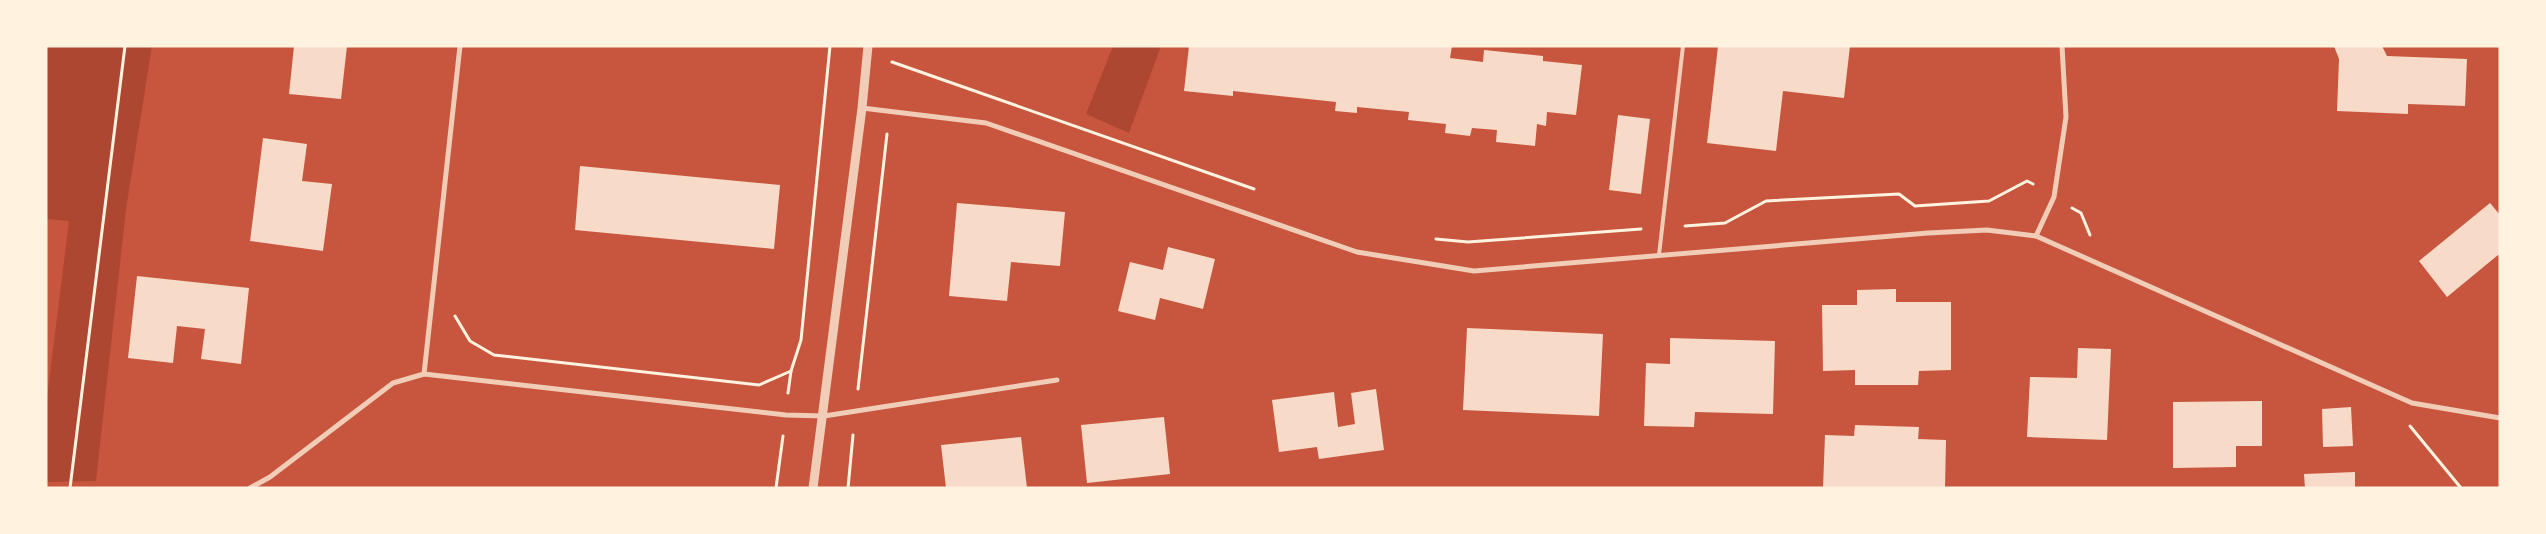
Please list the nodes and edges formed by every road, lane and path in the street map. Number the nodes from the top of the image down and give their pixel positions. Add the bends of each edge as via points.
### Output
1 (125, 46) edge
2 (460, 46) edge
3 (830, 46) edge
4 (868, 46) edge
5 (1683, 46) edge
6 (2062, 46) edge
7 (892, 54) dead end
8 (892, 62) junction
9 (862, 108) junction
10 (889, 110) junction
11 (1255, 190) dead end
12 (2054, 197) junction
13 (1662, 228) junction
14 (2036, 236) junction
15 (1431, 239) dead end
16 (2092, 240) dead end
17 (1659, 255) junction
18 (434, 292) junction
19 (791, 371) junction
20 (424, 374) junction
21 (1057, 380) dead end
22 (2412, 403) junction
23 (856, 410) junction
24 (786, 415) junction
25 (824, 416) junction
26 (2500, 418) edge
27 (70, 488) edge
28 (250, 488) edge
29 (776, 488) edge
30 (813, 488) edge
31 (848, 488) edge
32 (2461, 488) edge

1 - 27 path
2 - 18 street
3 - 19 path via 801,340
4 - 9 street
5 - 13 lane
6 - 12 street via 2066,117
7 - 8 path
8 - 10 path
8 - 11 path
9 - 10 street
9 - 25 street
10 - 17 street via 986,123 1357,252 1474,271
10 - 23 path
12 - 13 path via 2027,181 1989,201 1915,206 1899,194 1766,201 1725,223
12 - 14 street
12 - 16 path via 2081,213
13 - 15 path via 1468,242
13 - 17 lane
14 - 17 street via 1987,230
14 - 22 street
18 - 19 path via 448,300 456,321 470,341 494,356 759,385
18 - 20 street
19 - 24 path
20 - 24 street
20 - 28 street via 392,383 270,477
21 - 23 street
22 - 26 street
22 - 32 path via 2407,423
23 - 25 street
23 - 31 path
24 - 25 street
24 - 29 path
25 - 30 street

